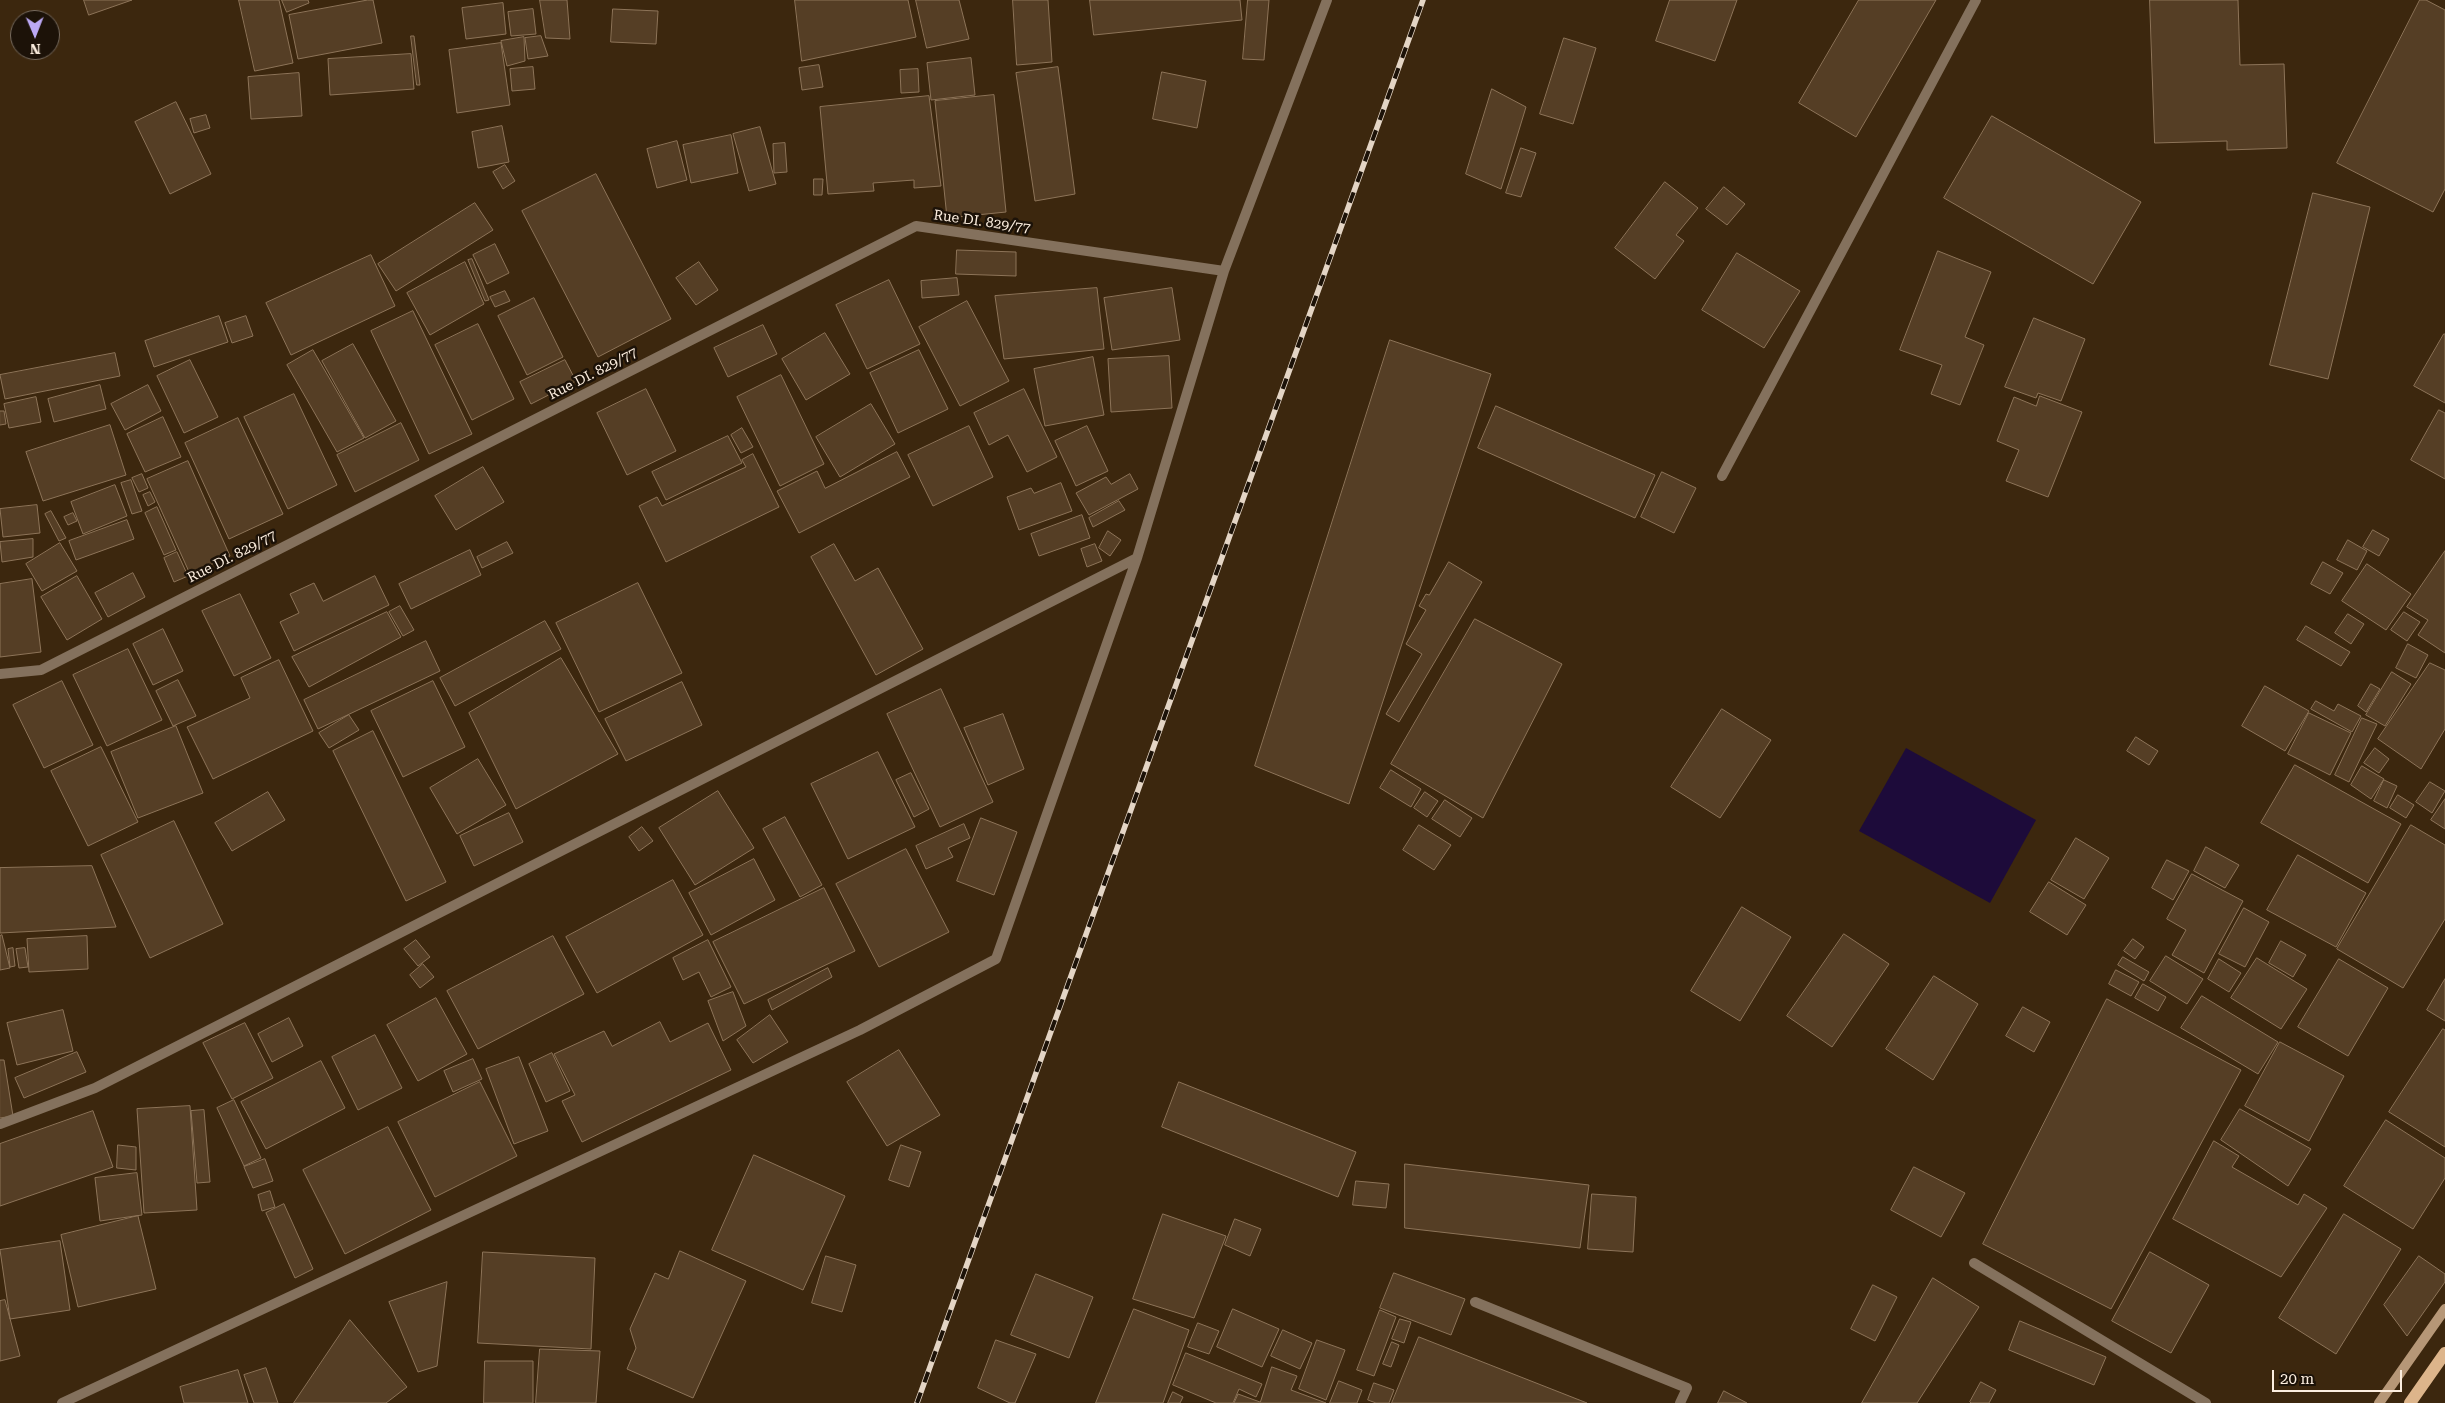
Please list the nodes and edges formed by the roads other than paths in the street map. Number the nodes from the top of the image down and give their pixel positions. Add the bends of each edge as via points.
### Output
1 (1326, 0) edge
2 (1976, 0) edge
3 (1224, 271) junction
4 (1722, 476) dead end
5 (1137, 558) junction
6 (0, 674) edge
7 (0, 1124) edge
8 (1974, 1263) dead end
9 (1475, 1302) dead end
10 (2445, 1309) edge
11 (2445, 1353) edge
12 (62, 1403) edge
13 (1680, 1403) edge
14 (2206, 1403) edge
15 (2379, 1403) edge
16 (2410, 1403) edge

1 - 3 street
2 - 4 street
3 - 5 street
3 - 6 street, Rue DI. 829/77 via 916,226 41,670
5 - 7 street via 94,1088
5 - 12 street via 996,959 860,1030
8 - 14 street
9 - 13 street via 1687,1388
10 - 15 street
11 - 16 main road

